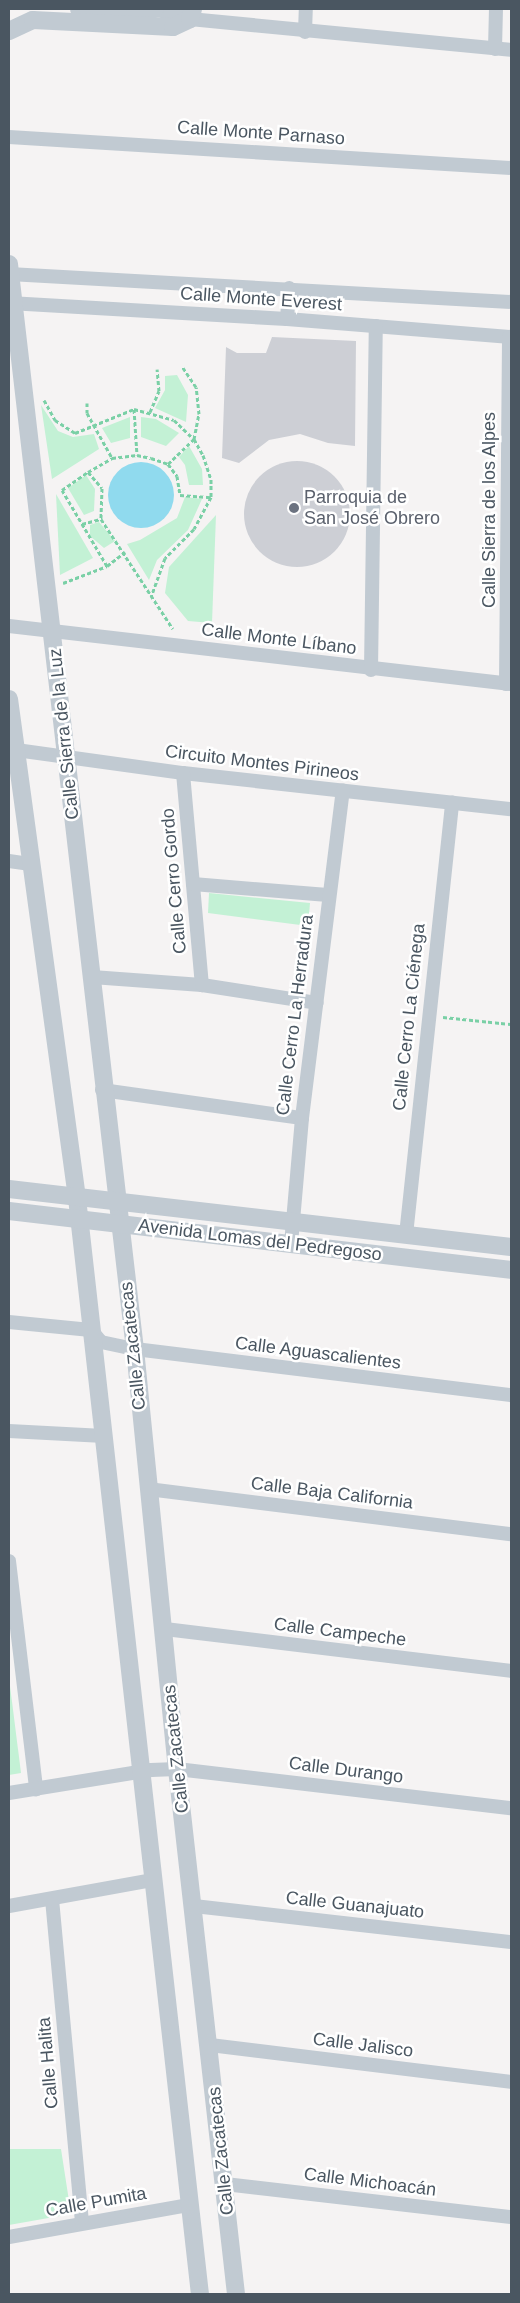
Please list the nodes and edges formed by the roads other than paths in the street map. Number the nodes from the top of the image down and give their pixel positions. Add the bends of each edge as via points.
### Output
1 (79, 9) edge
2 (155, 9) edge
3 (306, 9) edge
4 (496, 9) edge
5 (192, 14) edge
6 (9, 31) edge
7 (305, 32) junction
8 (495, 49) junction
9 (511, 50) edge
10 (9, 137) edge
11 (511, 168) edge
12 (9, 271) edge
13 (289, 288) junction
14 (511, 302) edge
15 (11, 303) edge
16 (287, 319) junction
17 (376, 326) junction
18 (510, 337) edge
19 (11, 626) edge
20 (48, 629) junction
21 (370, 670) junction
22 (509, 684) edge
23 (9, 698) edge
24 (18, 751) edge
25 (59, 755) junction
26 (183, 774) junction
27 (343, 791) junction
28 (452, 802) junction
29 (511, 809) edge
30 (9, 861) edge
31 (31, 864) junction
32 (193, 884) junction
33 (328, 895) junction
34 (92, 977) junction
35 (202, 985) junction
36 (317, 1003) junction
37 (102, 1090) junction
38 (302, 1118) junction
39 (9, 1189) edge
40 (78, 1198) junction
41 (113, 1202) junction
42 (9, 1211) edge
43 (80, 1221) junction
44 (293, 1221) junction
45 (114, 1223) junction
46 (406, 1235) junction
47 (291, 1244) junction
48 (511, 1247) edge
49 (511, 1270) edge
50 (9, 1322) edge
51 (96, 1336) junction
52 (127, 1348) junction
53 (511, 1395) edge
54 (9, 1432) edge
55 (104, 1436) junction
56 (148, 1489) junction
57 (511, 1534) edge
58 (9, 1561) edge
59 (165, 1629) junction
60 (511, 1671) edge
61 (158, 1770) junction
62 (36, 1789) junction
63 (9, 1793) edge
64 (511, 1808) edge
65 (152, 1880) junction
66 (52, 1899) junction
67 (9, 1906) edge
68 (194, 1906) junction
69 (511, 1942) edge
70 (210, 2045) junction
71 (511, 2082) edge
72 (225, 2184) junction
73 (189, 2205) junction
74 (511, 2217) edge
75 (82, 2223) junction
76 (9, 2237) edge
77 (200, 2294) edge
78 (236, 2294) edge

1 - 2 street via 135,12
2 - 5 street
3 - 7 street
4 - 8 street
5 - 6 street via 172,27 33,20
5 - 7 street
7 - 8 street
8 - 9 street
10 - 11 street, Calle Monte Parnaso
12 - 13 street, Calle Monte Everest
12 - 15 street, Calle Sierra de la Luz
13 - 14 street, Calle Monte Everest
13 - 16 street
15 - 16 street, Calle Monte Everest
15 - 20 street, Calle Sierra de la Luz via 48,588
16 - 17 street, Calle Monte Everest
17 - 18 street, Calle Monte Everest
17 - 21 street
18 - 22 street, Calle Sierra de los Alpes
19 - 20 street, Calle Monte Líbano
20 - 21 street, Calle Monte Líbano
20 - 25 street, Calle Sierra de la Luz
21 - 22 street, Calle Monte Líbano
23 - 24 street
24 - 25 street, Circuito Montes Pirineos
24 - 31 street
25 - 26 street, Circuito Montes Pirineos
25 - 34 street, Calle Sierra de la Luz
26 - 27 street, Circuito Montes Pirineos
26 - 32 street, Calle Cerro Gordo
27 - 28 street, Circuito Montes Pirineos
27 - 33 street, Calle Cerro La Herradura
28 - 29 street, Circuito Montes Pirineos
28 - 46 street, Calle Cerro La Ciénega
30 - 31 street
31 - 40 street
32 - 33 street
32 - 35 street, Calle Cerro Gordo
33 - 36 street, Calle Cerro La Herradura
34 - 35 street
34 - 37 street, Calle Sierra de la Luz
35 - 36 street
36 - 38 street, Calle Cerro La Herradura
37 - 38 street
37 - 41 street, Calle Sierra de la Luz
38 - 44 street, Calle Cerro La Herradura
39 - 40 street, Avenida Lomas del Pedregoso
40 - 41 street, Avenida Lomas del Pedregoso
40 - 43 street
41 - 44 street, Avenida Lomas del Pedregoso
41 - 45 street, Calle Zacatecas
42 - 43 street, Avenida Lomas del Pedregoso
43 - 45 street, Avenida Lomas del Pedregoso
43 - 51 street, Calle Zacatecas
44 - 46 street, Avenida Lomas del Pedregoso
44 - 47 street, Calle Cerro La Herradura
45 - 47 street, Avenida Lomas del Pedregoso
45 - 52 street, Calle Zacatecas
46 - 48 street, Avenida Lomas del Pedregoso
47 - 49 street, Avenida Lomas del Pedregoso
50 - 51 street, Calle Aguascalientes
51 - 52 street, Calle Aguascalientes
51 - 55 street, Calle Zacatecas
52 - 53 street, Calle Aguascalientes
52 - 56 street, Calle Zacatecas
54 - 55 street
55 - 61 street, Calle Zacatecas
56 - 57 street, Calle Baja California
56 - 59 street, Calle Zacatecas
58 - 62 street
59 - 60 street, Calle Campeche
59 - 61 street, Calle Zacatecas
61 - 62 street, Calle Durango
61 - 64 street, Calle Durango
61 - 65 street, Calle Zacatecas
61 - 68 street, Calle Zacatecas
62 - 63 street, Calle Durango
65 - 66 street
65 - 73 street, Calle Zacatecas
66 - 67 street
66 - 75 street, Calle Halita
68 - 69 street, Calle Guanajuato
68 - 70 street, Calle Zacatecas
70 - 71 street, Calle Jalisco
70 - 72 street, Calle Zacatecas
72 - 74 street, Calle Michoacán
72 - 78 street, Calle Zacatecas
73 - 75 street, Calle Pumita
73 - 77 street, Calle Zacatecas
75 - 76 street, Calle Pumita

